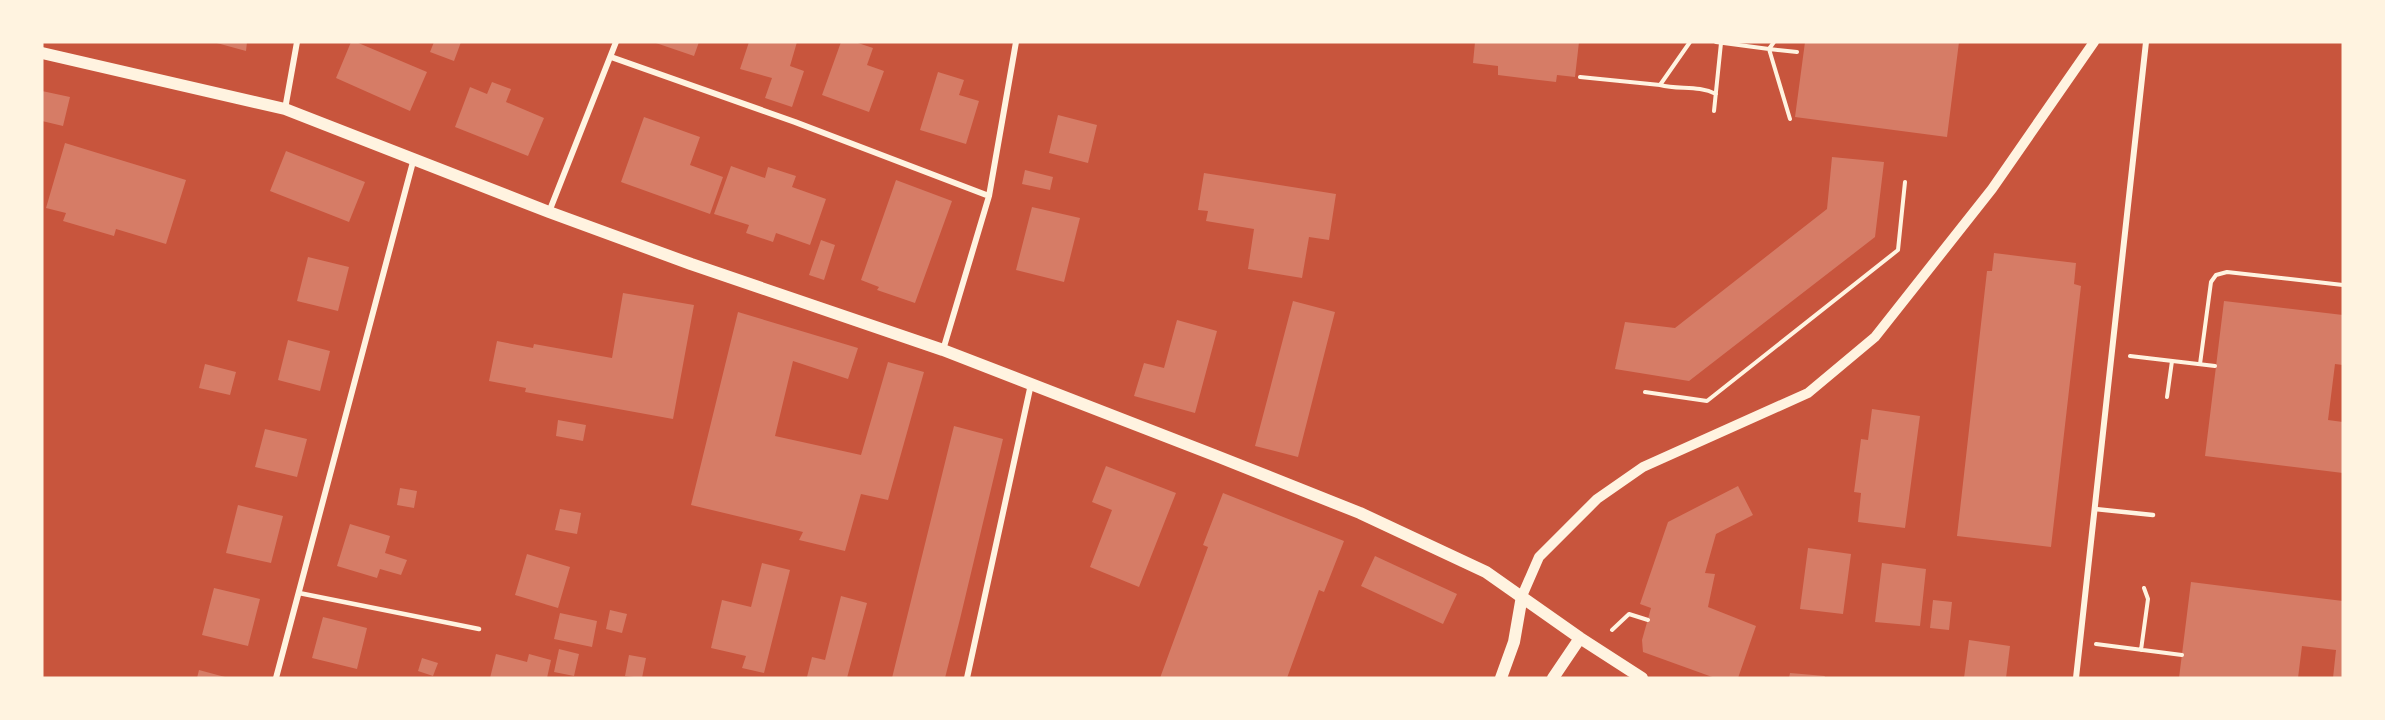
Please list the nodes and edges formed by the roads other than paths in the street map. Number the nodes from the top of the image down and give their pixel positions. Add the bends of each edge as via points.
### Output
1 (297, 42) edge
2 (616, 42) edge
3 (1016, 42) edge
4 (2094, 42) edge
5 (2146, 42) edge
6 (42, 53) edge
7 (611, 57) junction
8 (285, 109) junction
9 (414, 158) junction
10 (989, 196) junction
11 (549, 212) junction
12 (942, 350) junction
13 (1031, 384) junction
14 (2095, 509) junction
15 (2153, 515) dead end
16 (299, 593) junction
17 (1522, 596) junction
18 (479, 630) dead end
19 (1580, 638) junction
20 (276, 678) edge
21 (967, 678) edge
22 (1501, 678) edge
23 (1553, 678) edge
24 (1642, 678) edge
25 (2076, 678) edge

1 - 8 street
2 - 7 street
3 - 10 street
4 - 17 street via 1992,189 1875,337 1808,393 1643,467 1598,499 1539,557
5 - 14 street
6 - 8 main road
7 - 10 street
7 - 11 street
8 - 9 main road
9 - 11 main road
9 - 16 street
10 - 12 street
11 - 12 main road
12 - 13 main road
13 - 17 main road via 1360,513 1486,572
13 - 21 street
14 - 15 lane
14 - 25 street
16 - 18 lane
16 - 20 street
17 - 19 main road
17 - 22 main road via 1514,642
19 - 23 main road
19 - 24 main road

